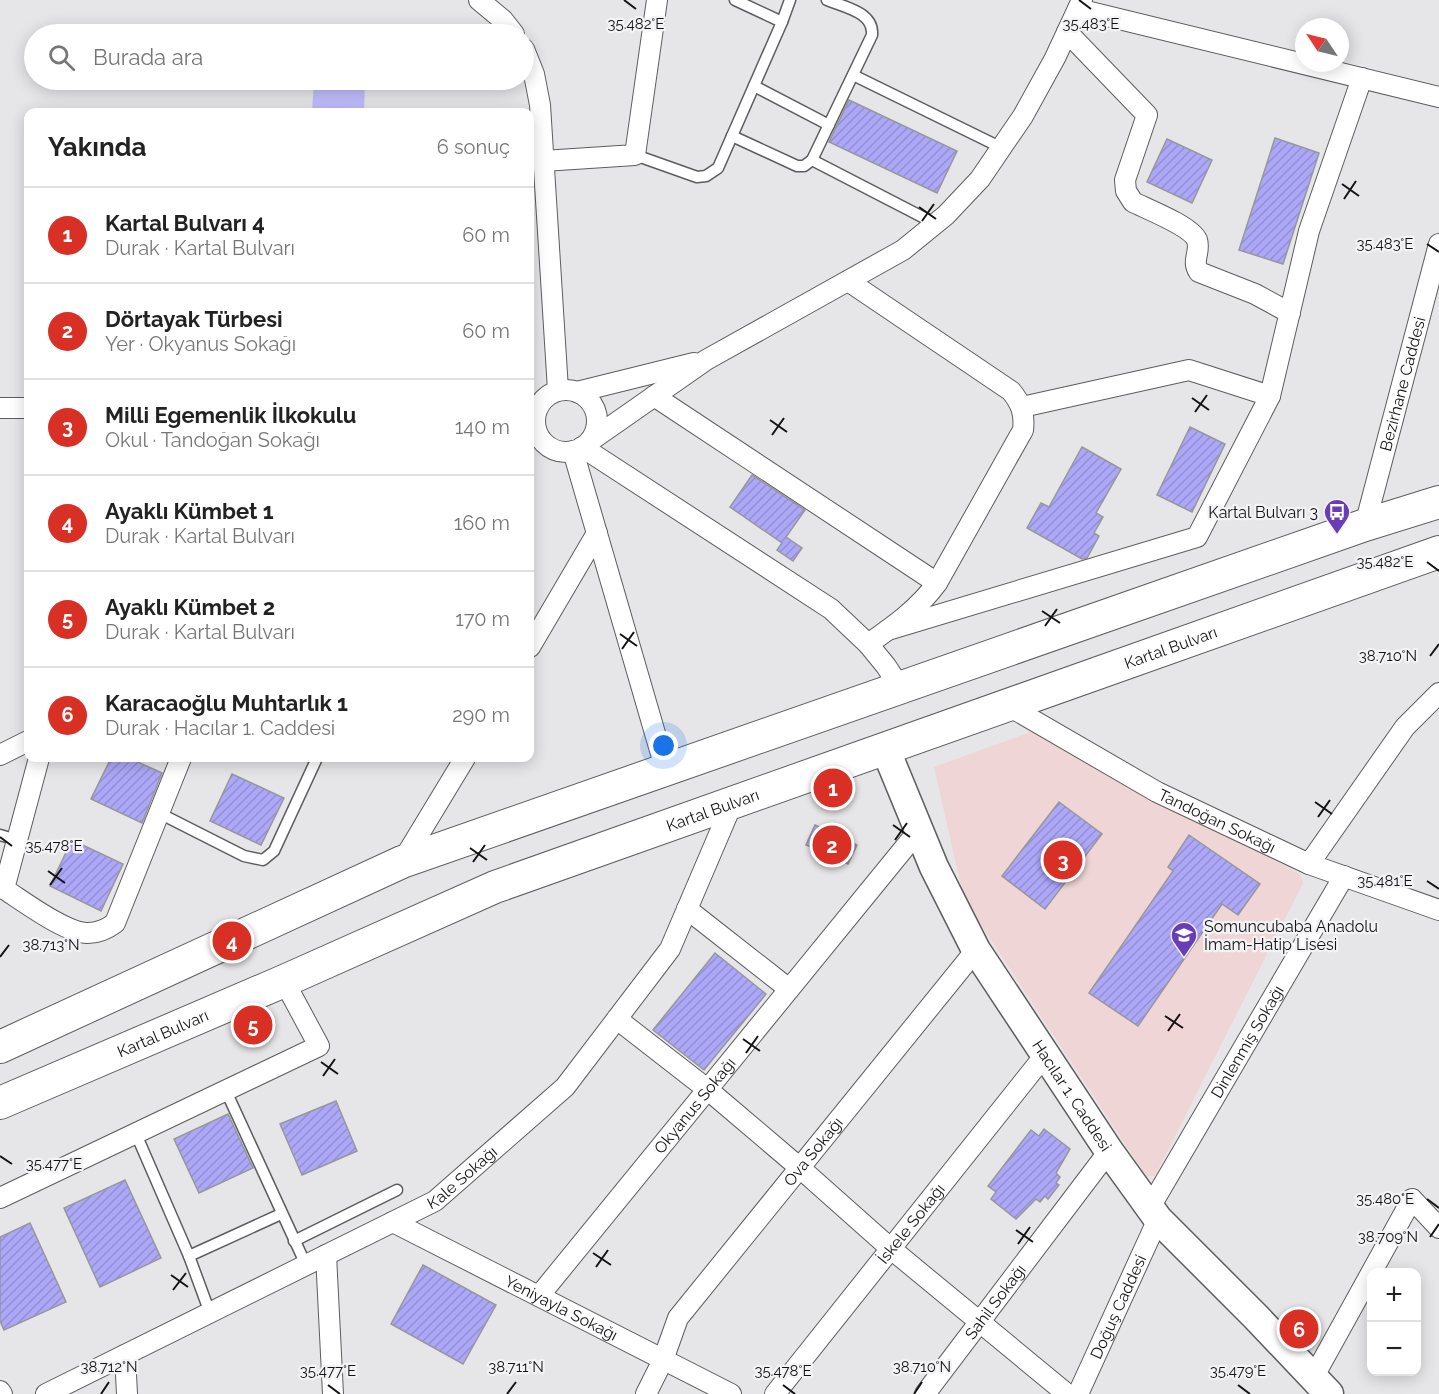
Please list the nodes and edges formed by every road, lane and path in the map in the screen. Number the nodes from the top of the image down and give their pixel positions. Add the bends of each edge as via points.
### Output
1 (479, 0) edge
2 (657, 0) edge
3 (735, 0) edge
4 (790, 0) edge
5 (827, 0) edge
6 (1080, 4) edge
7 (782, 22) junction
8 (506, 24) edge
9 (1067, 32) junction
10 (853, 75) junction
11 (534, 78) edge
12 (1362, 78) junction
13 (754, 87) junction
14 (1439, 97) edge
15 (829, 125) junction
16 (732, 136) junction
17 (1002, 148) junction
18 (635, 155) junction
19 (812, 160) junction
20 (543, 161) junction
21 (936, 224) junction
22 (1439, 244) edge
23 (848, 281) junction
24 (1290, 313) junction
25 (706, 360) junction
26 (552, 396) edge
27 (654, 396) junction
28 (1270, 396) junction
29 (1022, 407) junction
30 (0, 408) edge
31 (24, 408) edge
32 (538, 443) edge
33 (582, 446) junction
34 (1439, 502) edge
35 (1365, 525) junction
36 (597, 533) junction
37 (1439, 552) edge
38 (937, 583) junction
39 (888, 630) junction
40 (534, 640) edge
41 (868, 644) junction
42 (901, 689) junction
43 (1439, 693) edge
44 (1007, 705) junction
45 (24, 743) edge
46 (885, 748) junction
47 (0, 755) edge
48 (37, 762) edge
49 (179, 762) edge
50 (315, 762) edge
51 (458, 762) edge
52 (666, 771) junction
53 (732, 804) junction
54 (159, 813) junction
55 (919, 830) junction
56 (8, 838) edge
57 (402, 862) junction
58 (1308, 864) junction
59 (1344, 876) junction
60 (2, 893) edge
61 (687, 909) junction
62 (1439, 910) edge
63 (976, 950) junction
64 (284, 981) junction
65 (789, 989) junction
66 (617, 1019) junction
67 (0, 1047) edge
68 (1045, 1055) junction
69 (707, 1089) junction
70 (226, 1091) junction
71 (0, 1102) edge
72 (136, 1134) junction
73 (1110, 1152) junction
74 (800, 1168) junction
75 (397, 1190) dead end
76 (0, 1198) edge
77 (281, 1214) junction
78 (1154, 1214) junction
79 (393, 1222) junction
80 (1439, 1228) edge
81 (294, 1241) junction
82 (890, 1248) junction
83 (326, 1255) junction
84 (189, 1256) junction
85 (306, 1265) junction
86 (538, 1296) junction
87 (210, 1313) junction
88 (980, 1322) junction
89 (125, 1355) junction
90 (663, 1360) junction
91 (1321, 1386) edge
92 (46, 1394) edge
93 (127, 1394) edge
94 (333, 1394) edge
95 (646, 1394) edge
96 (731, 1394) edge
97 (775, 1394) edge
98 (925, 1394) edge
99 (1067, 1394) edge
100 (1079, 1394) edge

1 - 8 street
2 - 18 street
3 - 7 lane
4 - 7 lane
5 - 10 lane via 864,16 871,24 872,35
6 - 9 street
6 - 12 street
7 - 13 lane
9 - 17 street
9 - 24 street via 1147,115 1125,180 1128,197 1191,232 1197,242 1195,260 1199,272
10 - 15 lane
10 - 17 lane
11 - 20 street
12 - 14 street
12 - 24 street via 1309,231
13 - 15 lane
13 - 16 lane
15 - 19 lane
16 - 18 lane via 718,168 706,176 697,177
16 - 19 lane via 797,166
17 - 21 street via 974,186
18 - 20 street
19 - 21 lane
20 - 26 street
21 - 23 street via 903,250
22 - 35 street, Bezirhane Caddesi
23 - 25 street
23 - 29 street via 1003,385
24 - 28 street
25 - 26 street
25 - 27 street
26 - 32 street via 537,409 534,419
26 - 33 street via 586,397 596,413 595,433
27 - 33 street
27 - 38 street
28 - 29 street via 1189,370
28 - 39 street via 1197,537
29 - 38 street via 1023,430
30 - 31 street
32 - 33 street via 554,450
33 - 36 street
33 - 41 street via 813,596
34 - 35 main road
35 - 42 main road
36 - 40 street
36 - 52 street
37 - 44 main road, Kartal Bulvarı
38 - 39 street via 926,598
39 - 41 street
41 - 42 street
42 - 52 main road
43 - 58 street via 1406,727
44 - 46 main road, Kartal Bulvarı
44 - 58 street, Tandoğan Sokağı via 1157,792
45 - 47 street
46 - 53 main road, Kartal Bulvarı
46 - 55 street, Hacılar 1. Caddesi
48 - 56 street
49 - 54 street
50 - 54 lane via 274,851 263,860 244,856
51 - 57 street
52 - 57 main road
53 - 61 street, Kale Sokağı
53 - 64 main road, Kartal Bulvarı via 495,886
54 - 60 street via 115,923 107,929 77,932
55 - 63 street, Hacılar 1. Caddesi
55 - 65 street, Okyanus Sokağı
56 - 60 street
57 - 67 main road
58 - 59 street, Tandoğan Sokağı
59 - 62 street, Tandoğan Sokağı
59 - 78 street, Dinlenmiş Sokağı
61 - 65 street
61 - 66 street, Kale Sokağı via 670,950
63 - 68 street, Hacılar 1. Caddesi
63 - 74 street, Ova Sokağı
64 - 70 street via 319,1046
64 - 71 main road, Kartal Bulvarı
65 - 69 street, Okyanus Sokağı
66 - 69 street
66 - 79 street, Kale Sokağı via 566,1087 435,1201
68 - 73 street, Hacılar 1. Caddesi
68 - 82 street, İskele Sokağı
69 - 74 street
69 - 86 street, Okyanus Sokağı
70 - 72 street
70 - 77 lane
72 - 76 street
72 - 84 lane
73 - 78 street, Hacılar 1. Caddesi
73 - 88 street, Sahil Sokağı
74 - 82 street
74 - 90 street, Ova Sokağı via 678,1318
75 - 81 lane
77 - 81 lane
77 - 84 lane
78 - 91 street, Hacılar 1. Caddesi
78 - 100 street, Doğuş Caddesi
79 - 83 street, Kale Sokağı
79 - 86 street, Yeniyayla Sokağı
80 - 91 street via 1412,1198
81 - 85 lane
82 - 88 street
82 - 97 street, İskele Sokağı
83 - 85 street, Kale Sokağı
83 - 94 street
84 - 87 lane
85 - 87 street, Kale Sokağı
86 - 90 street, Yeniyayla Sokağı
87 - 89 street, Kale Sokağı
88 - 98 street, Sahil Sokağı
88 - 99 street
89 - 92 street, Kale Sokağı
89 - 93 street
90 - 95 street, Ova Sokağı
90 - 96 street, Yeniyayla Sokağı

